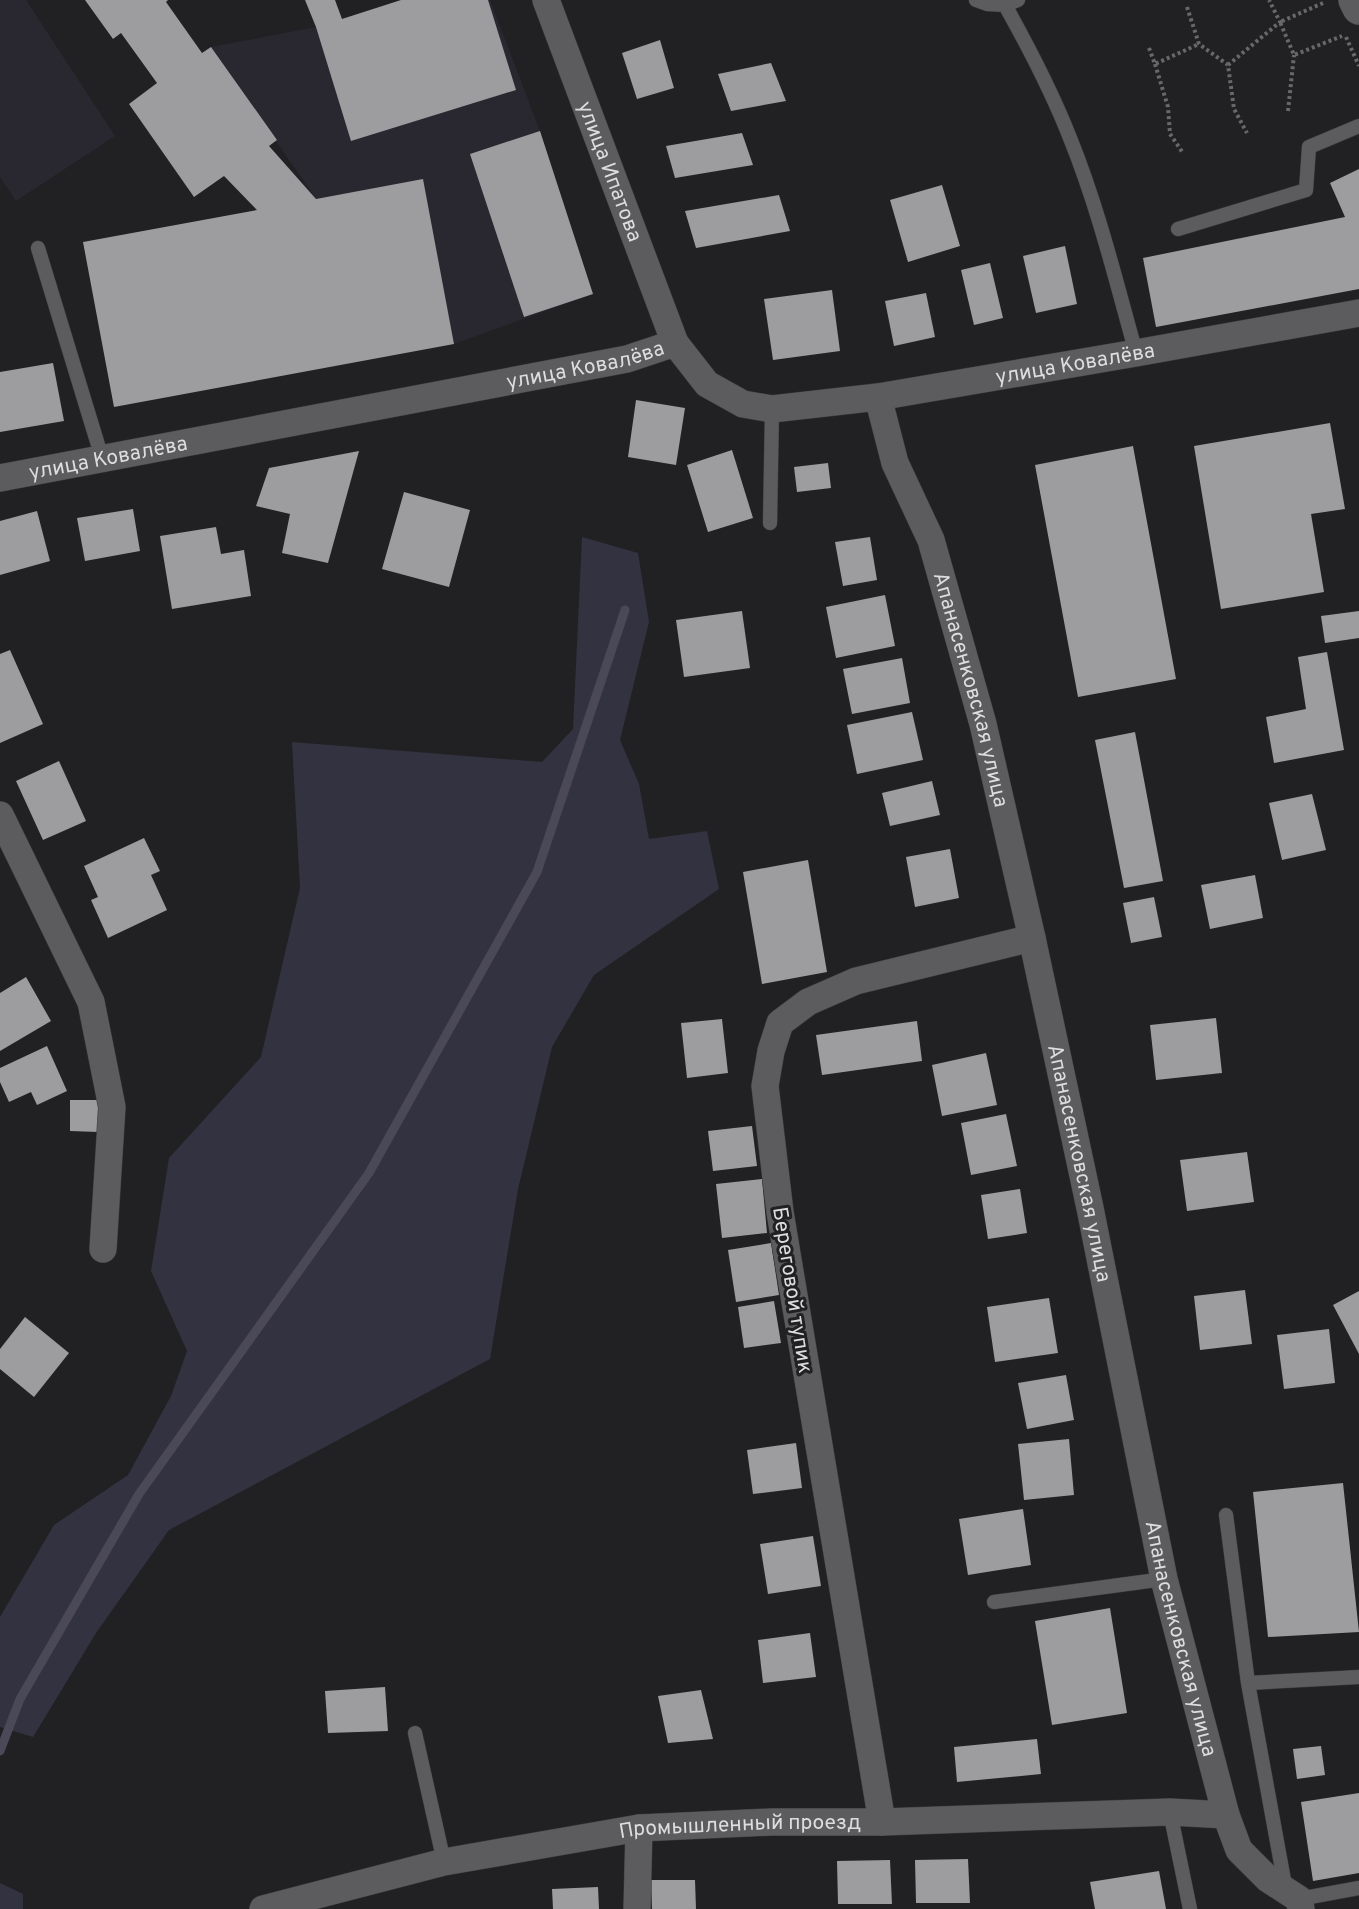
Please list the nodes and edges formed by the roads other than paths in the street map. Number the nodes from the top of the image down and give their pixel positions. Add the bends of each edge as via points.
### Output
1 (546, 0) edge
2 (976, 0) edge
3 (1355, 0) edge
4 (1011, 3) edge
5 (1352, 22) edge
6 (1359, 126) edge
7 (1178, 229) dead end
8 (38, 248) dead end
9 (1359, 312) edge
10 (675, 343) junction
11 (1136, 353) junction
12 (878, 397) junction
13 (772, 409) junction
14 (102, 458) junction
15 (0, 478) edge
16 (770, 523) dead end
17 (0, 815) edge
18 (1032, 938) junction
19 (103, 1249) dead end
20 (1226, 1515) dead end
21 (1164, 1579) junction
22 (994, 1602) dead end
23 (1359, 1677) edge
24 (1248, 1683) junction
25 (415, 1733) dead end
26 (1170, 1812) junction
27 (1226, 1815) junction
28 (882, 1822) junction
29 (639, 1828) junction
30 (444, 1862) junction
31 (1359, 1888) edge
32 (1295, 1900) edge
33 (263, 1909) edge
34 (637, 1909) edge
35 (1190, 1909) edge

1 - 10 street, улица Ипатова
2 - 4 lane via 987,4
3 - 5 street
4 - 11 lane via 1070,138 1104,237
6 - 7 lane via 1309,147 1306,190
8 - 14 lane
9 - 11 street, улица Ковалёва
10 - 13 street, улица Ковалёва via 706,384 743,404
10 - 14 street, улица Ковалёва via 627,359
11 - 12 street, улица Ковалёва
12 - 13 street, улица Ковалёва
12 - 18 street, Апанасенковская улица via 895,463 935,551 983,724
13 - 16 lane
14 - 15 street, улица Ковалёва
17 - 19 street via 91,1002 112,1107
18 - 21 street, Апанасенковская улица
18 - 28 street, Береговой тупик via 855,981 808,1002 780,1023 765,1086 780,1212
20 - 24 lane
21 - 22 lane
21 - 27 street, Апанасенковская улица
23 - 24 lane
24 - 32 lane
25 - 30 lane
26 - 27 street, Промышленный проезд
26 - 28 street, Промышленный проезд
26 - 35 lane
27 - 32 street, Апанасенковская улица via 1239,1850
28 - 29 street, Промышленный проезд
29 - 30 street, Промышленный проезд
29 - 34 street
30 - 33 street, Промышленный проезд
31 - 32 lane

